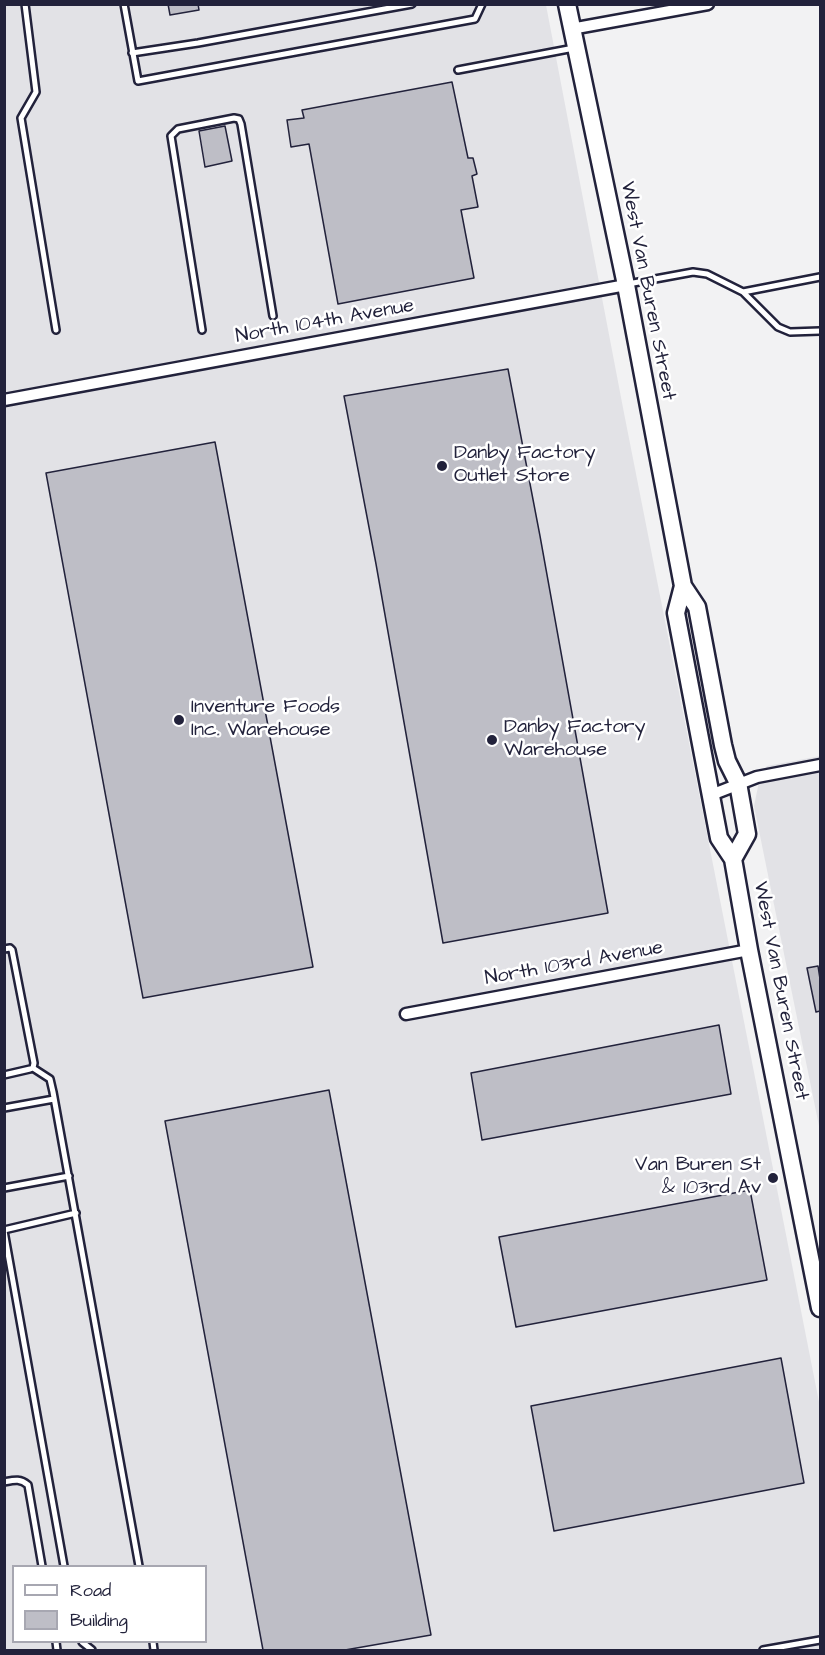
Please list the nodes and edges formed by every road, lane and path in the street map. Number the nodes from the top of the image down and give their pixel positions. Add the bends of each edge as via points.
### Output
1 (25, 4) edge
2 (124, 4) edge
3 (412, 4) edge
4 (482, 4) edge
5 (567, 4) edge
6 (708, 4) edge
7 (571, 29) junction
8 (575, 48) junction
9 (132, 52) junction
10 (458, 70) dead end
11 (820, 277) edge
12 (626, 285) junction
13 (743, 292) junction
14 (273, 316) dead end
15 (56, 330) dead end
16 (202, 330) dead end
17 (820, 331) edge
18 (4, 400) edge
19 (683, 586) junction
20 (688, 675) junction
21 (820, 765) edge
22 (738, 783) junction
23 (711, 795) junction
24 (733, 859) junction
25 (4, 949) edge
26 (749, 950) junction
27 (406, 1014) dead end
28 (33, 1068) junction
29 (4, 1074) edge
30 (54, 1099) junction
31 (4, 1108) edge
32 (69, 1176) junction
33 (4, 1188) edge
34 (76, 1213) junction
35 (4, 1230) edge
36 (820, 1308) edge
37 (4, 1482) edge
38 (42, 1565) edge
39 (64, 1565) edge
40 (139, 1565) edge
41 (820, 1640) edge
42 (763, 1650) edge

1 - 15 lane via 36,92 21,117
2 - 9 lane
3 - 9 lane
4 - 9 lane via 476,19 138,81
5 - 7 main road, West Van Buren Street
6 - 7 street
7 - 8 main road, West Van Buren Street
8 - 10 lane
8 - 12 main road, West Van Buren Street
11 - 13 lane
12 - 13 lane via 693,272
12 - 18 street, North 104th Avenue
12 - 19 main road, West Van Buren Street
13 - 17 lane via 778,327 790,332
14 - 16 lane via 239,119 178,129 171,136
19 - 20 main road, West Van Buren Street via 676,613
19 - 22 main road, West Van Buren Street via 697,608 723,745
20 - 22 main road via 699,688 712,749
20 - 23 main road, West Van Buren Street
21 - 22 street
22 - 23 street
22 - 24 main road, West Van Buren Street via 747,834
23 - 24 main road, West Van Buren Street via 719,838
24 - 26 main road, West Van Buren Street
25 - 28 lane via 12,950
26 - 27 street, North 103rd Avenue
26 - 36 main road, West Van Buren Street
28 - 29 lane
28 - 30 lane via 50,1079
30 - 31 lane
30 - 32 lane
32 - 33 lane
32 - 34 lane
34 - 35 lane
34 - 40 lane
35 - 39 lane
37 - 38 lane via 23,1480 28,1485
41 - 42 lane

